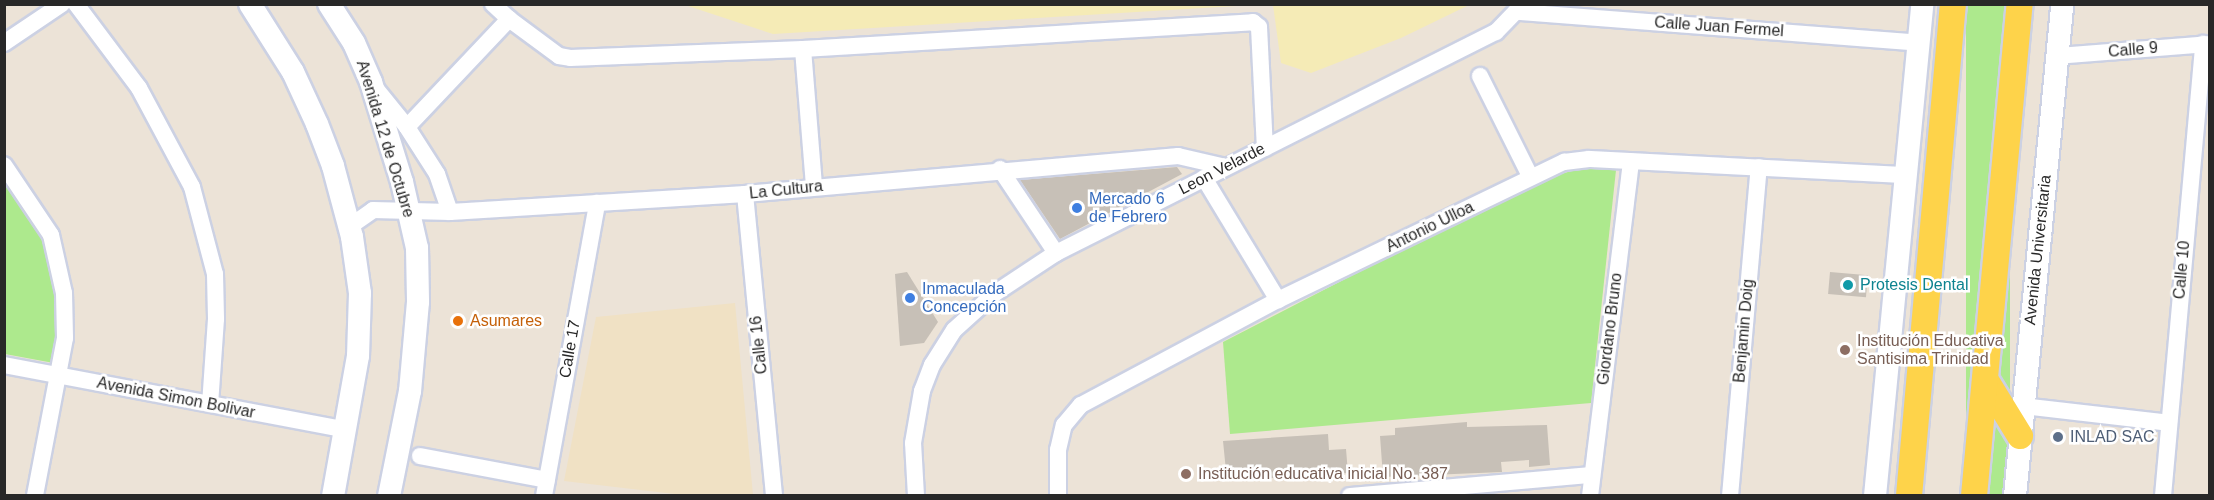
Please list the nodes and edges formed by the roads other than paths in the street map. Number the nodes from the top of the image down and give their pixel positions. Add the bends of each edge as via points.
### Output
1 (62, 4) edge
2 (76, 4) edge
3 (250, 4) edge
4 (329, 4) edge
5 (493, 4) edge
6 (1922, 4) edge
7 (1953, 4) edge
8 (2020, 4) edge
9 (2062, 4) edge
10 (1521, 8) edge
11 (508, 19) junction
12 (4, 43) edge
13 (1918, 43) junction
14 (2206, 44) edge
15 (803, 49) junction
16 (2057, 56) junction
17 (1480, 76) dead end
18 (371, 82) junction
19 (407, 127) junction
20 (1265, 148) junction
21 (1631, 162) junction
22 (4, 165) edge
23 (1226, 167) junction
24 (1759, 167) junction
25 (1000, 169) junction
26 (1905, 175) junction
27 (1530, 176) junction
28 (1204, 178) junction
29 (814, 187) junction
30 (745, 194) junction
31 (597, 203) junction
32 (409, 210) junction
33 (450, 212) junction
34 (349, 227) junction
35 (1056, 253) junction
36 (1278, 300) junction
37 (4, 365) edge
38 (59, 376) junction
39 (1985, 379) junction
40 (210, 404) junction
41 (2023, 406) junction
42 (2169, 423) junction
43 (347, 430) junction
44 (2020, 436) junction
45 (420, 456) dead end
46 (1592, 475) junction
47 (545, 488) edge
48 (35, 495) edge
49 (333, 495) edge
50 (389, 495) edge
51 (774, 495) edge
52 (916, 495) edge
53 (1058, 495) edge
54 (1350, 495) edge
55 (1590, 495) edge
56 (1730, 495) edge
57 (1875, 495) edge
58 (1909, 495) edge
59 (1974, 495) edge
60 (2015, 495) edge
61 (2163, 495) edge

1 - 12 street
2 - 40 street via 139,88 192,187 215,274
3 - 34 main road via 293,72 333,166
4 - 18 main road, Avenida 12 de Octubre via 354,43
5 - 11 street
6 - 13 main road
7 - 58 main road
8 - 39 main road
9 - 16 main road, Avenida Universitaria
10 - 13 street, Calle Juan Fermel
10 - 20 street, Leon Velarde via 1496,32
11 - 15 street via 559,56 570,58
11 - 19 street
13 - 26 main road
14 - 16 street, Calle 9
14 - 42 street, Calle 10
15 - 20 street via 1253,22 1259,27
15 - 29 street
16 - 41 main road, Avenida Universitaria
17 - 27 street
18 - 19 street
18 - 32 main road, Avenida 12 de Octubre
19 - 33 street via 437,174
20 - 23 street, Leon Velarde
21 - 24 street, Antonio Ulloa
21 - 27 street, Antonio Ulloa via 1564,162
21 - 46 street, Giordano Bruno
22 - 38 street via 51,235 64,293 65,338
23 - 25 street, La Cultura via 1178,156
23 - 28 street, Leon Velarde
24 - 26 street, Antonio Ulloa
24 - 56 street, Benjamin Doig
25 - 29 street, La Cultura
25 - 35 street
26 - 57 main road
27 - 36 street, Antonio Ulloa
28 - 35 street, Leon Velarde
28 - 36 street
29 - 30 street, La Cultura
30 - 31 street, La Cultura
30 - 51 street, Calle 16
31 - 33 street, La Cultura
31 - 47 street, Calle 17
32 - 33 street, La Cultura
32 - 34 street, La Cultura via 373,210
32 - 50 main road, Avenida 12 de Octubre via 417,248 418,302 410,391
34 - 43 main road via 360,293 358,356
35 - 52 street, Leon Velarde via 994,294 954,330 932,365 916,418
36 - 53 street, Antonio Ulloa via 1082,405 1064,425 1058,450
37 - 38 street, Avenida Simon Bolivar
38 - 40 street, Avenida Simon Bolivar
38 - 48 street
39 - 44 main road
39 - 59 main road
40 - 43 street, Avenida Simon Bolivar
41 - 42 street
41 - 44 main road, Avenida Universitaria
42 - 61 street, Calle 10
43 - 49 main road
44 - 60 main road, Avenida Universitaria
45 - 47 street
46 - 54 street
46 - 55 street, Giordano Bruno

